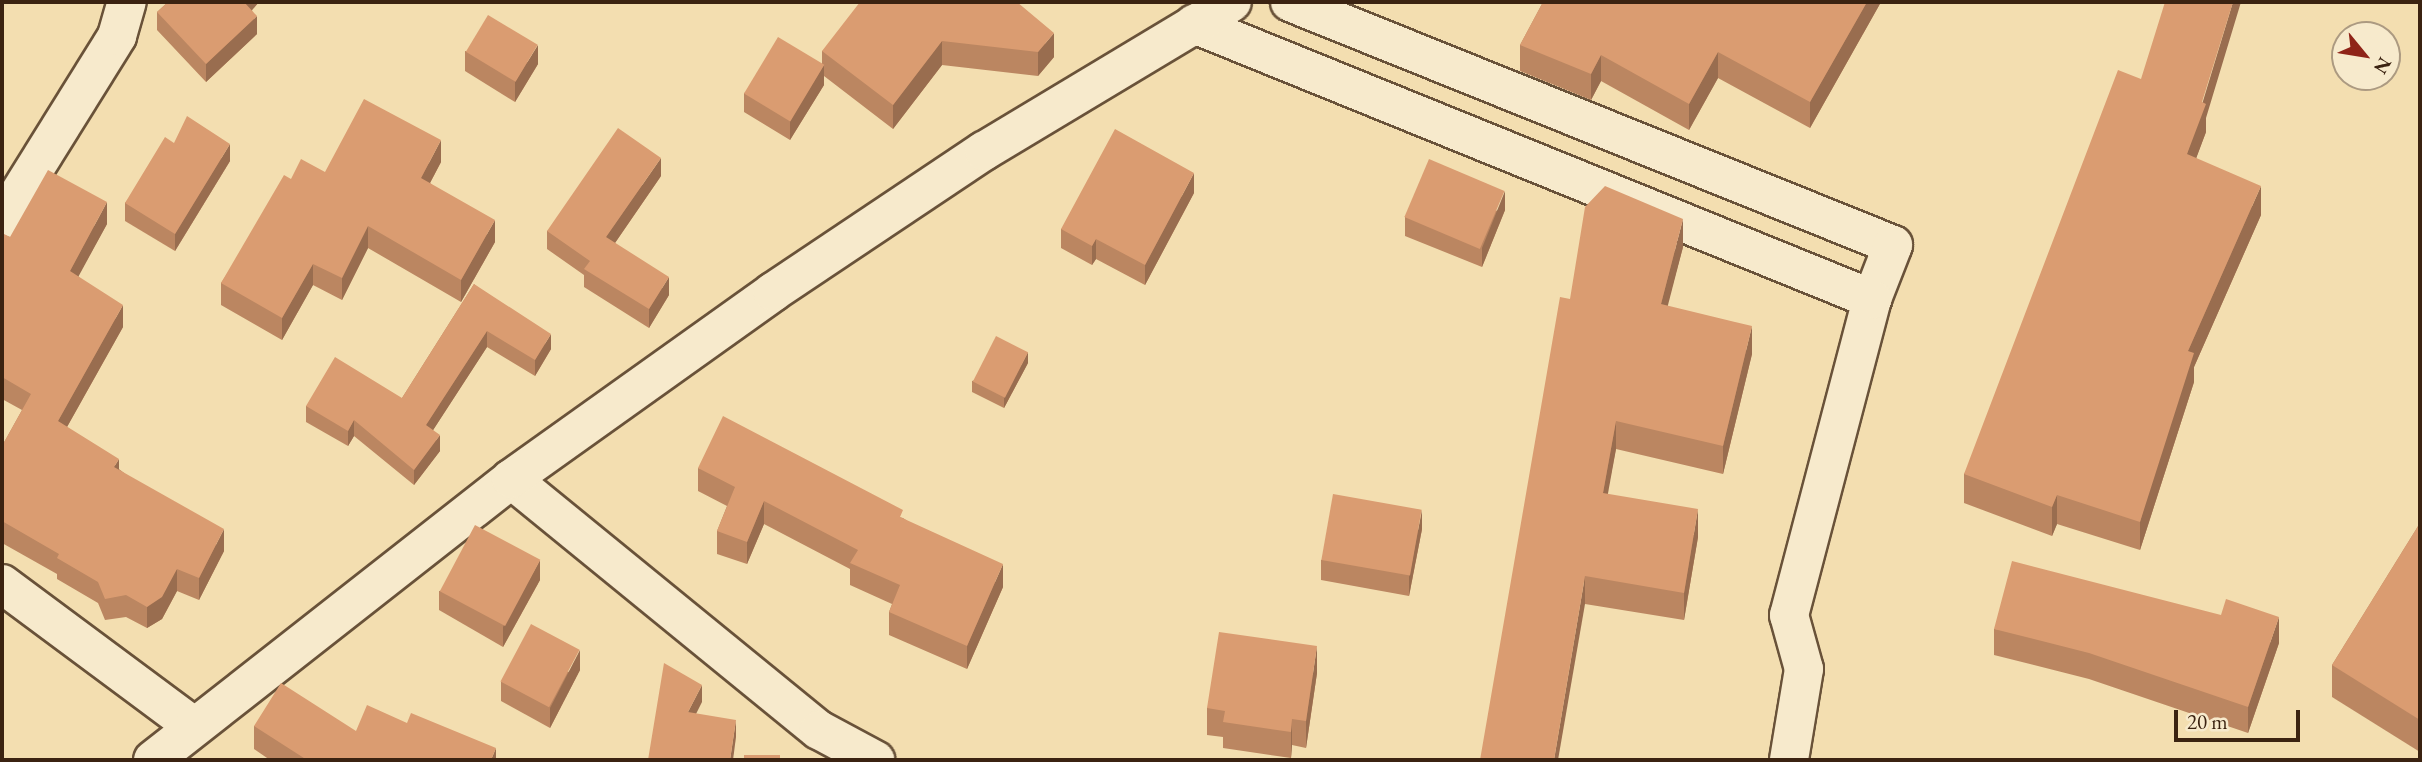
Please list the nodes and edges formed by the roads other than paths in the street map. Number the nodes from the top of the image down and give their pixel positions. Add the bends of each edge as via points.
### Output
1 (127, 2) edge
2 (1232, 2) edge
3 (1290, 2) edge
4 (1194, 24) junction
5 (2, 221) edge
6 (1872, 299) junction
7 (511, 479) junction
8 (2, 584) edge
9 (193, 726) junction
10 (828, 745) edge
11 (153, 760) edge
12 (875, 760) edge
13 (1788, 760) edge

1 - 5 street via 117,36
2 - 4 street
3 - 6 street via 1889,241 1893,250
4 - 6 street
4 - 7 street via 973,158 773,292
6 - 13 street via 1789,615 1804,669
7 - 9 street
7 - 10 street
8 - 9 street
9 - 11 street
10 - 12 street

